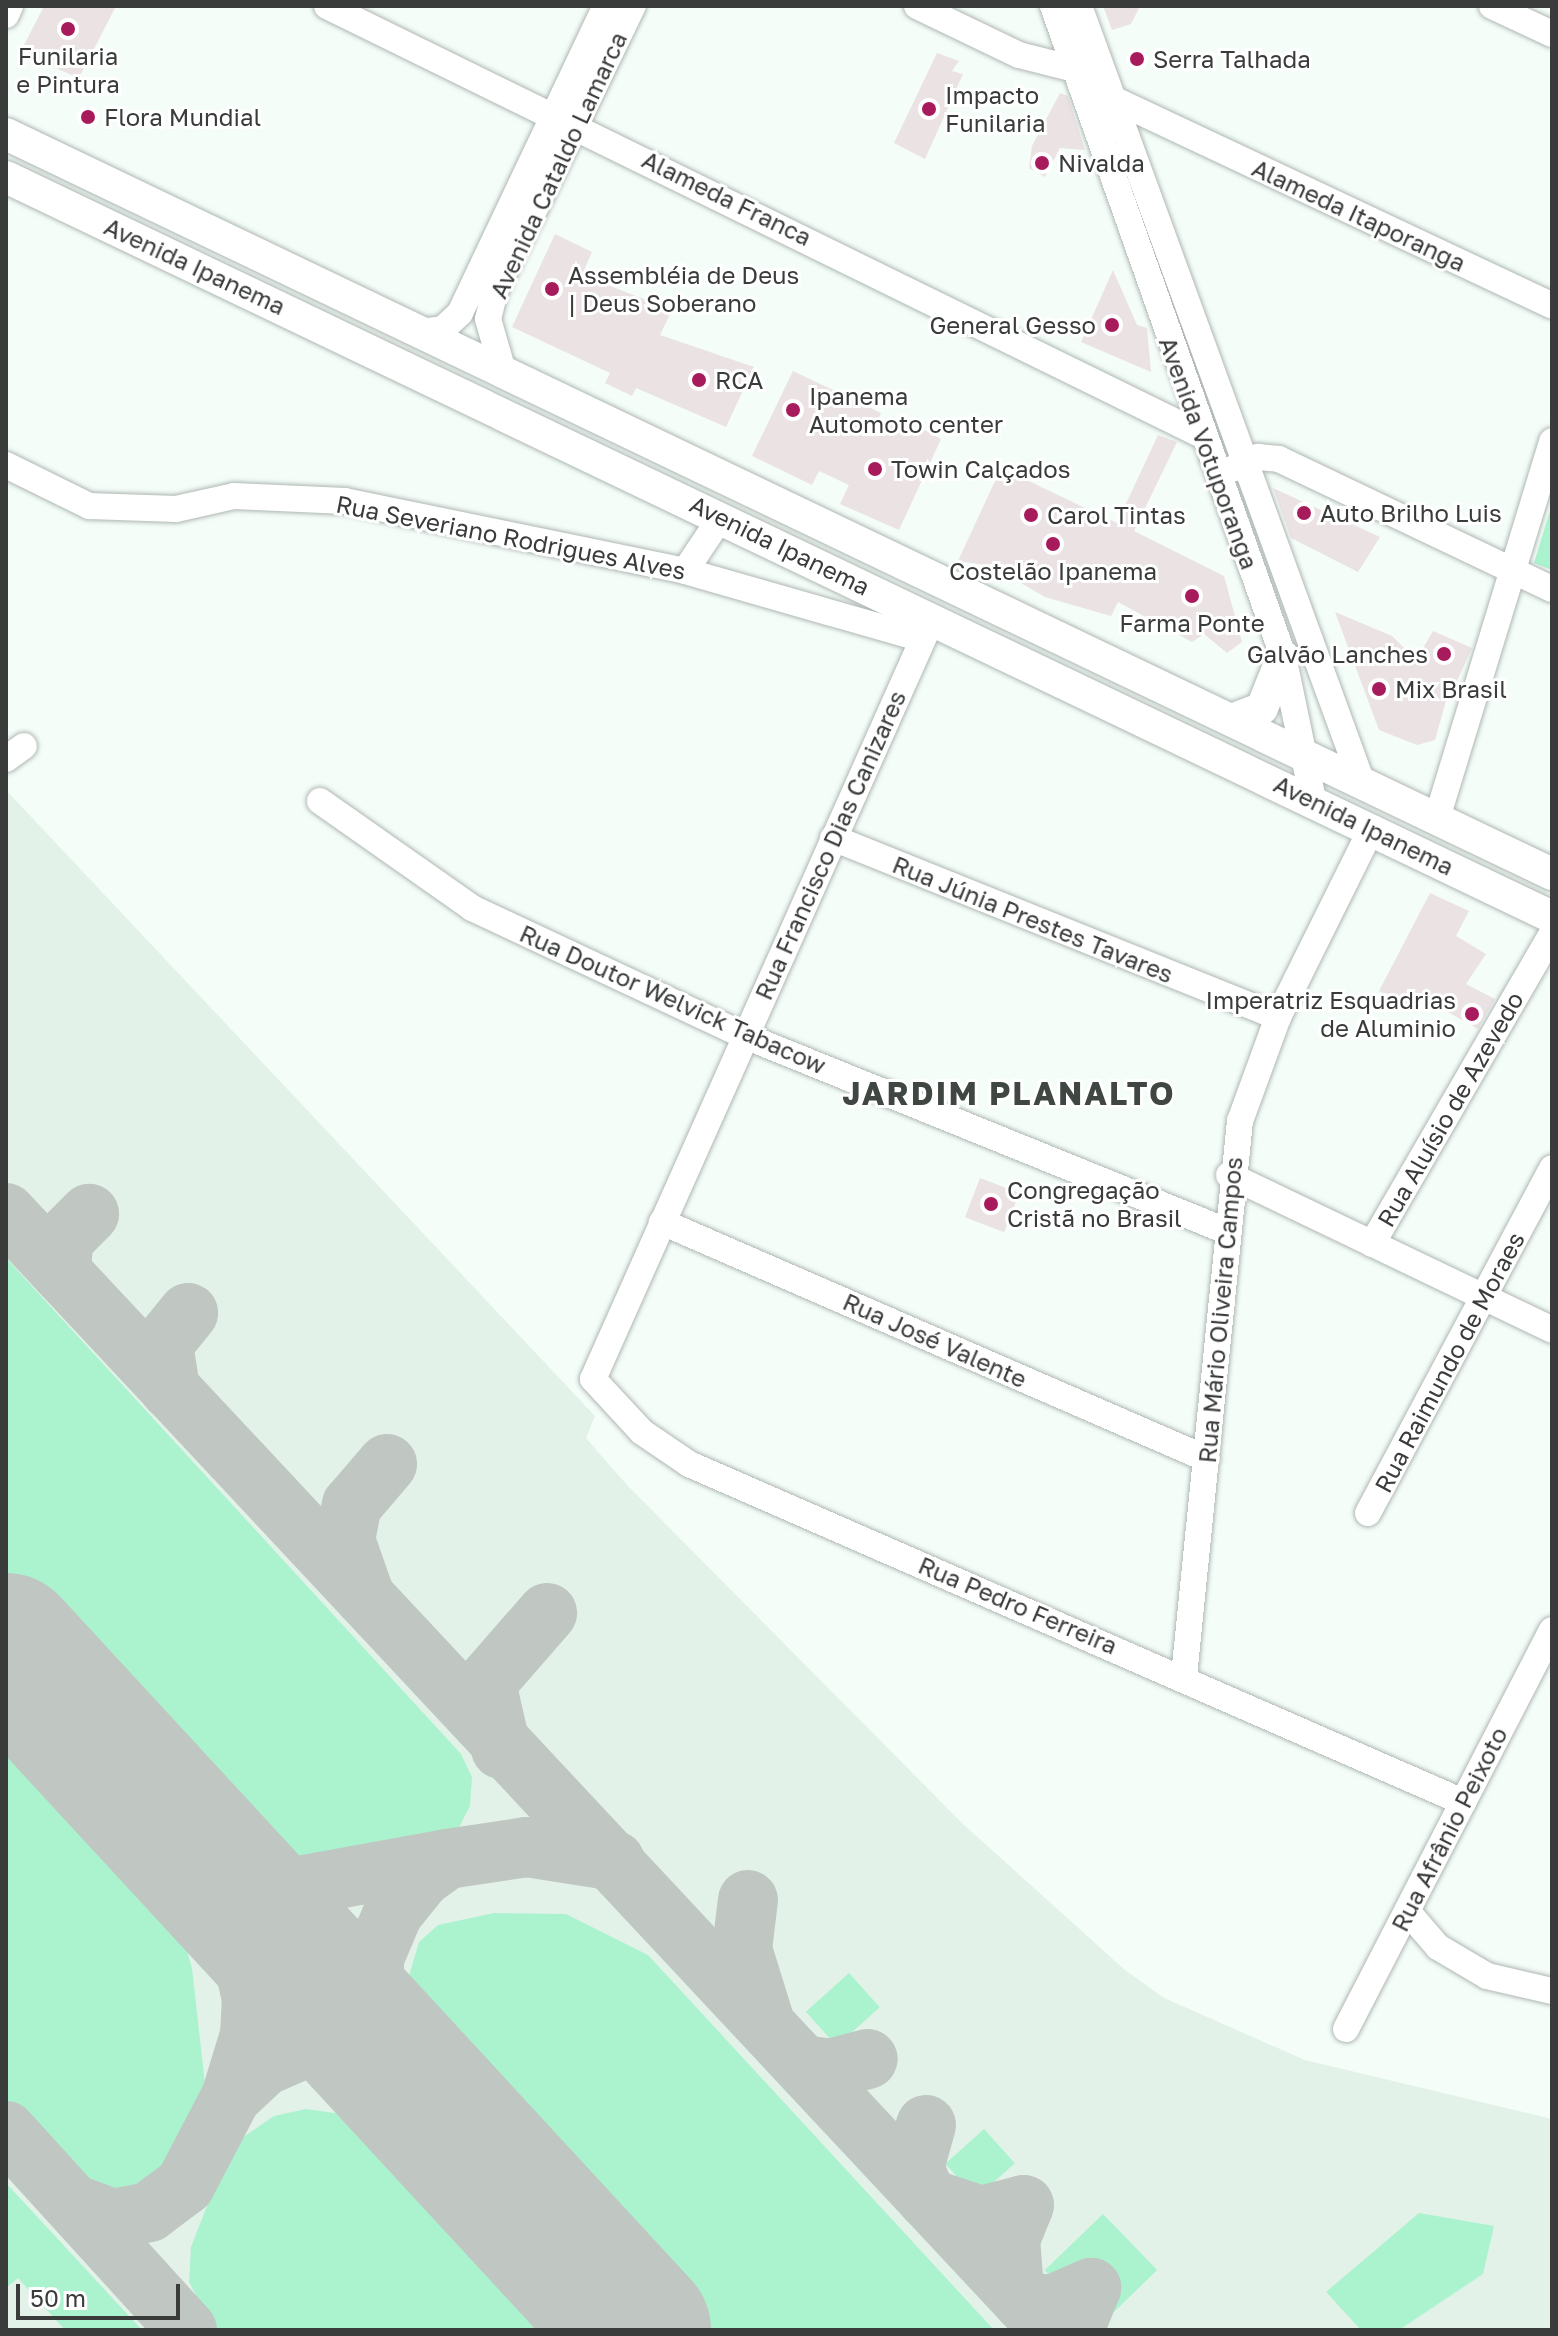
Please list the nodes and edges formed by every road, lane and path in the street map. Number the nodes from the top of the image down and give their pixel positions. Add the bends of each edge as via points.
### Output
1 (10, 6) edge
2 (327, 6) edge
3 (606, 6) edge
4 (633, 6) edge
5 (917, 6) edge
6 (1492, 6) edge
7 (1063, 9) edge
8 (6, 15) edge
9 (1552, 34) edge
10 (1019, 55) junction
11 (1109, 87) junction
12 (1081, 93) junction
13 (565, 120) junction
14 (1166, 124) junction
15 (6, 134) edge
16 (1132, 150) junction
17 (6, 177) edge
18 (1552, 306) edge
19 (420, 332) junction
20 (1176, 363) junction
21 (503, 371) junction
22 (1125, 394) junction
23 (1202, 435) junction
24 (1552, 441) edge
25 (1245, 461) junction
26 (6, 465) edge
27 (1220, 485) junction
28 (721, 517) junction
29 (685, 571) junction
30 (1512, 571) junction
31 (1552, 589) edge
32 (927, 629) junction
33 (1283, 656) junction
34 (1234, 719) junction
35 (1302, 751) junction
36 (1361, 780) junction
37 (1313, 800) junction
38 (320, 801) dead end
39 (1437, 818) junction
40 (1372, 828) junction
41 (833, 838) junction
42 (1552, 874) edge
43 (1552, 917) edge
44 (1552, 933) edge
45 (1278, 1017) junction
46 (745, 1036) junction
47 (1552, 1168) edge
48 (1229, 1175) junction
49 (662, 1222) junction
50 (1224, 1230) junction
51 (1372, 1244) junction
52 (1483, 1297) junction
53 (1552, 1330) edge
54 (593, 1379) joint
55 (1207, 1459) junction
56 (1368, 1513) dead end
57 (1552, 1630) edge
58 (1184, 1676) junction
59 (1463, 1802) junction
60 (1407, 1911) junction
61 (1552, 1991) edge
62 (1346, 2029) dead end

1 - 8 street
2 - 13 street, Alameda Franca
3 - 13 street, Avenida Cataldo Lamarca
4 - 13 street, Avenida Cataldo Lamarca
5 - 10 street
6 - 9 street
7 - 10 street via 1045,38
7 - 11 street, Avenida Votuporanga
7 - 12 street, Avenida Votuporanga
10 - 12 street
11 - 12 street
11 - 12 street via 1102,116
11 - 14 street, Alameda Itaporanga
11 - 16 street, Avenida Votuporanga
12 - 20 street, Avenida Votuporanga
13 - 19 street, Avenida Cataldo Lamarca via 460,313 443,329
13 - 21 street, Avenida Cataldo Lamarca via 488,319
13 - 22 street, Alameda Franca
14 - 16 street via 1140,132
14 - 18 street, Alameda Itaporanga
15 - 19 main road, Avenida Ipanema
16 - 25 street, Avenida Votuporanga
17 - 28 main road, Avenida Ipanema
19 - 21 main road, Avenida Ipanema
20 - 22 street via 1168,385
20 - 23 street, Avenida Votuporanga
21 - 34 main road, Avenida Ipanema via 811,525
22 - 23 street, Alameda Franca
23 - 27 street, Avenida Votuporanga
24 - 30 street
25 - 27 street
25 - 30 street via 1279,459
25 - 36 street, Avenida Votuporanga
26 - 29 street, Rua Severiano Rodrigues Alves via 89,506 176,509 234,496 345,501
27 - 33 street, Avenida Votuporanga
28 - 29 street
28 - 32 main road, Avenida Ipanema
29 - 32 street, Rua Severiano Rodrigues Alves
30 - 31 street
30 - 39 street
32 - 37 main road, Avenida Ipanema
32 - 41 street, Rua Francisco Dias Canizares
33 - 34 main road via 1262,708
33 - 35 street, Avenida Votuporanga
34 - 35 main road, Avenida Ipanema
35 - 36 main road, Avenida Ipanema
35 - 37 street, Avenida Votuporanga
36 - 39 main road, Avenida Ipanema
37 - 40 main road, Avenida Ipanema
38 - 46 street, Rua Doutor Welvick Tabacow via 472,908
39 - 42 main road, Avenida Ipanema
40 - 43 main road, Avenida Ipanema
40 - 45 street, Rua Mário Oliveira Campos
41 - 45 street, Rua Júnia Prestes Tavares
41 - 46 street, Rua Francisco Dias Canizares
44 - 51 street, Rua Aluísio de Azevedo
45 - 48 street, Rua Mário Oliveira Campos
46 - 49 street, Rua Francisco Dias Canizares
46 - 50 street, Rua Doutor Welvick Tabacow
47 - 52 street, Rua Raimundo de Moraes
48 - 50 street, Rua Mário Oliveira Campos
48 - 51 street
49 - 54 street, Rua Francisco Dias Canizares
49 - 55 street, Rua José Valente
50 - 55 street, Rua Mário Oliveira Campos
51 - 52 street
52 - 53 street
52 - 56 street, Rua Raimundo de Moraes
54 - 58 street, Rua Pedro Ferreira via 642,1432 689,1464
55 - 58 street, Rua Mário Oliveira Campos
57 - 59 street, Rua Afrânio Peixoto
58 - 59 street, Rua Pedro Ferreira
59 - 60 street, Rua Afrânio Peixoto
60 - 61 street via 1438,1947 1487,1976
60 - 62 street, Rua Afrânio Peixoto

